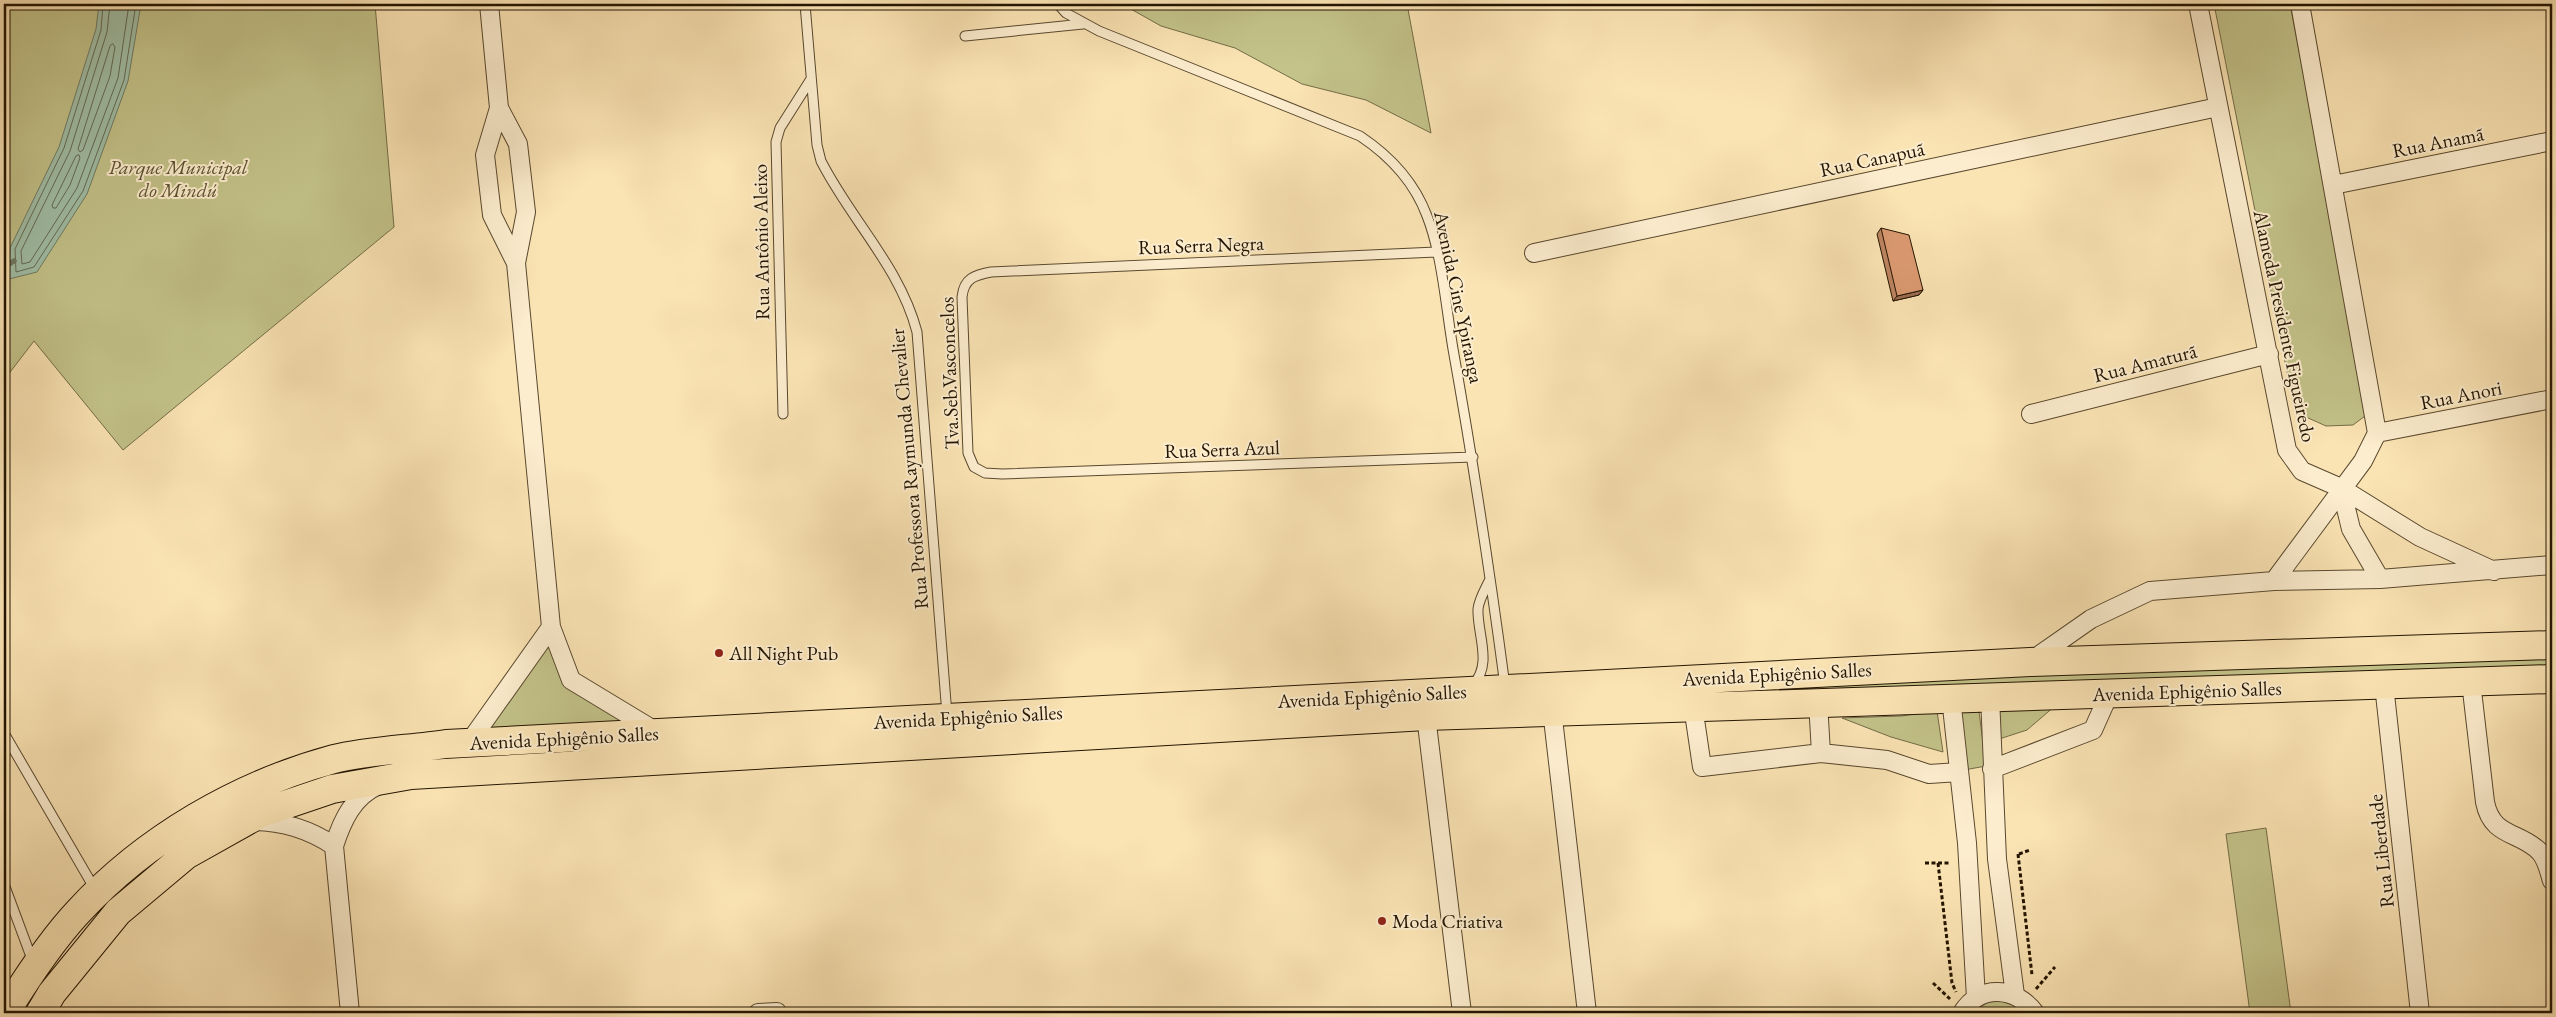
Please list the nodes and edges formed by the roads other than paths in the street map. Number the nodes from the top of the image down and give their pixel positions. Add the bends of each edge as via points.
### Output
1 (490, 4) edge
2 (805, 4) edge
3 (1058, 4) edge
4 (2198, 4) edge
5 (2300, 4) edge
6 (1083, 24) junction
7 (965, 36) dead end
8 (811, 79) junction
9 (2218, 107) junction
10 (499, 108) junction
11 (2552, 141) edge
12 (2333, 185) junction
13 (1436, 252) junction
14 (1534, 253) dead end
15 (516, 263) junction
16 (969, 278) joint
17 (2270, 354) junction
18 (2552, 399) edge
19 (783, 414) dead end
20 (2031, 414) dead end
21 (2378, 434) junction
22 (1473, 457) junction
23 (974, 467) joint
24 (2341, 488) junction
25 (2552, 565) edge
26 (2494, 571) junction
27 (1490, 579) junction
28 (2380, 579) junction
29 (2274, 581) junction
30 (550, 626) junction
31 (2552, 645) edge
32 (2030, 662) junction
33 (2552, 679) edge
34 (2471, 682) junction
35 (2384, 685) junction
36 (1505, 688) junction
37 (1464, 691) junction
38 (2109, 694) junction
39 (1990, 697) junction
40 (1951, 698) junction
41 (1818, 702) junction
42 (1693, 706) junction
43 (1552, 710) junction
44 (1426, 716) junction
45 (947, 718) junction
46 (4, 733) edge
47 (660, 733) junction
48 (468, 744) junction
49 (1821, 753) junction
50 (1992, 769) junction
51 (1959, 772) junction
52 (397, 778) junction
53 (244, 822) junction
54 (334, 846) junction
55 (2552, 880) edge
56 (4, 884) edge
57 (97, 893) junction
58 (35, 967) junction
59 (2015, 995) junction
60 (1976, 998) junction
61 (1957, 1007) edge
62 (777, 1012) dead end
63 (5, 1013) edge
64 (40, 1013) edge
65 (350, 1013) edge
66 (758, 1013) edge
67 (1462, 1013) edge
68 (1587, 1013) edge
69 (2036, 1013) edge
70 (2420, 1013) edge

1 - 10 street
2 - 8 lane, Rua Professora Raymunda Chevalier
3 - 6 lane, Avenida Cine Ypiranga
4 - 9 street, Alameda Presidente Figueiredo
5 - 12 street
6 - 7 lane
6 - 13 lane, Avenida Cine Ypiranga via 1360,136 1385,153 1416,192 1427,216
8 - 19 lane, Rua Antônio Aleixo via 780,128 776,142
8 - 45 lane, Rua Professora Raymunda Chevalier via 821,161 896,279 917,332
9 - 14 street, Rua Canapuã
9 - 17 street, Alameda Presidente Figueiredo
10 - 15 street via 518,144 526,212
10 - 15 street via 485,155 492,215
11 - 12 street, Rua Anamã
12 - 21 street
13 - 16 lane, Rua Serra Negra via 991,272
13 - 22 lane, Avenida Cine Ypiranga
15 - 30 street
16 - 23 lane, Tva.Seb.Vasconcelos via 963,287 962,297 968,453
17 - 20 street, Rua Amaturã
17 - 24 street, Alameda Presidente Figueiredo via 2287,450 2302,471
18 - 21 street, Rua Anori
21 - 24 street via 2363,461
22 - 23 lane, Rua Serra Azul via 1002,474 986,473
22 - 27 lane, Avenida Cine Ypiranga
24 - 26 street via 2420,537
24 - 28 street via 2351,529
24 - 29 street
25 - 26 street
26 - 28 street
27 - 36 lane, Avenida Cine Ypiranga
27 - 37 lane via 1478,607 1482,670 1474,684
28 - 29 street
29 - 32 street via 2150,591 2091,619
30 - 47 street via 571,680
30 - 48 street
31 - 32 main road, Avenida Ephigênio Salles
32 - 36 main road, Avenida Ephigênio Salles
33 - 34 main road, Avenida Ephigênio Salles
34 - 35 main road, Avenida Ephigênio Salles
34 - 55 street via 2489,816 2501,830 2531,844 2541,853
35 - 38 main road, Avenida Ephigênio Salles
35 - 70 street, Rua Liberdade
36 - 37 main road, Avenida Ephigênio Salles
37 - 45 main road, Avenida Ephigênio Salles
38 - 39 main road, Avenida Ephigênio Salles
38 - 50 street via 2093,730
39 - 40 main road, Avenida Ephigênio Salles
39 - 50 street
40 - 41 main road, Avenida Ephigênio Salles
40 - 51 street
41 - 42 main road, Avenida Ephigênio Salles
41 - 49 street
42 - 43 main road, Avenida Ephigênio Salles
42 - 49 street via 1702,767
43 - 44 main road, Avenida Ephigênio Salles
43 - 68 street
44 - 52 main road, Avenida Ephigênio Salles
44 - 67 street
45 - 47 main road, Avenida Ephigênio Salles
46 - 57 lane
47 - 48 main road, Avenida Ephigênio Salles
48 - 57 main road, Avenida Ephigênio Salles via 336,758 275,777 182,827 130,864
49 - 51 street via 1887,760 1929,774
50 - 59 street via 1996,859
51 - 60 street via 1968,852
52 - 53 main road, Avenida Ephigênio Salles via 332,789
52 - 54 street via 375,787 355,802 341,823
53 - 54 street via 270,821 293,826 315,833
53 - 64 main road, Avenida Ephigênio Salles via 186,855 118,912 52,993
54 - 65 street
56 - 58 lane
57 - 58 main road, Avenida Ephigênio Salles
58 - 63 main road, Avenida Ephigênio Salles
59 - 60 street via 1994,992
59 - 69 street
60 - 61 street
62 - 66 street

